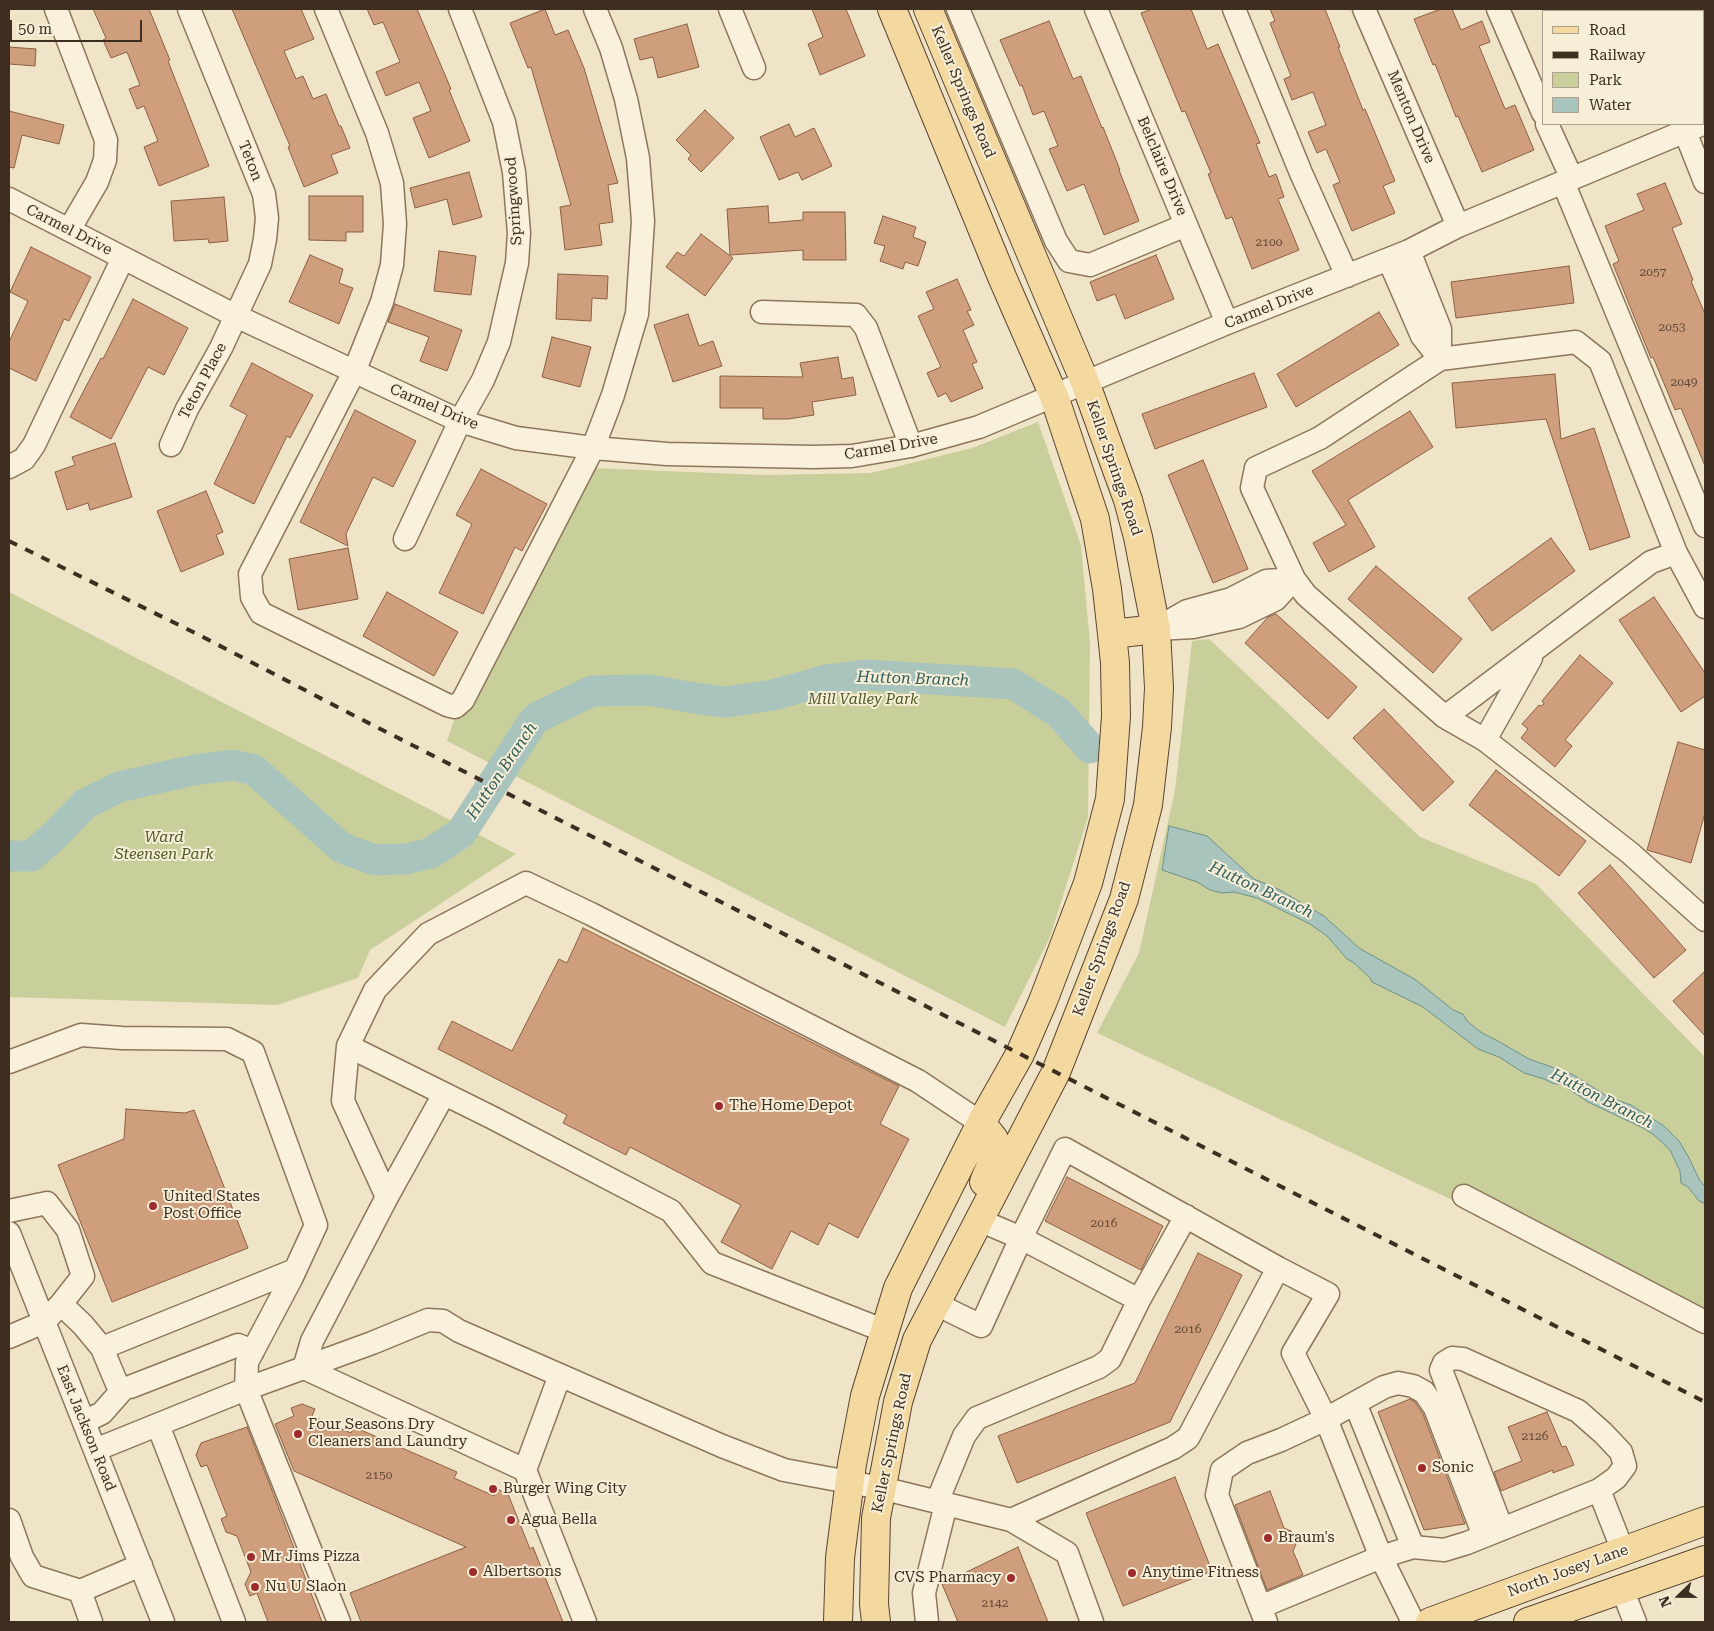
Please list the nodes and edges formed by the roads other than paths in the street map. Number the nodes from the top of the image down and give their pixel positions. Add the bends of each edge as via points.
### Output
1 (56, 9) edge
2 (189, 9) edge
3 (326, 9) edge
4 (460, 9) edge
5 (595, 9) edge
6 (730, 9) edge
7 (892, 9) edge
8 (928, 9) edge
9 (958, 9) edge
10 (1096, 9) edge
11 (1234, 9) edge
12 (1364, 9) edge
13 (1498, 9) edge
14 (754, 68) dead end
15 (1542, 111) edge
16 (1548, 125) edge
17 (1691, 126) edge
18 (1568, 181) junction
19 (1705, 182) edge
20 (11, 204) edge
21 (1186, 225) junction
22 (1458, 226) junction
23 (70, 230) junction
24 (1409, 251) junction
25 (123, 258) junction
26 (1388, 260) junction
27 (1348, 276) junction
28 (762, 312) dead end
29 (236, 316) junction
30 (1227, 323) junction
31 (1440, 359) junction
32 (354, 372) junction
33 (1085, 382) junction
34 (1054, 396) junction
35 (460, 421) junction
36 (171, 445) dead end
37 (911, 446) junction
38 (594, 448) junction
39 (9, 467) edge
40 (1705, 526) edge
41 (404, 539) dead end
42 (1676, 553) junction
43 (1294, 579) junction
44 (1705, 607) edge
45 (1156, 629) junction
46 (1112, 634) junction
47 (1536, 649) junction
48 (1445, 717) junction
49 (1485, 740) junction
50 (1705, 920) edge
51 (348, 1046) junction
52 (9, 1062) edge
53 (444, 1094) junction
54 (981, 1123) junction
55 (1464, 1196) dead end
56 (387, 1197) junction
57 (9, 1211) edge
58 (1186, 1216) junction
59 (979, 1220) junction
60 (9, 1234) edge
61 (1021, 1238) junction
62 (1278, 1268) junction
63 (295, 1270) junction
64 (1139, 1300) junction
65 (61, 1304) junction
66 (936, 1304) junction
67 (44, 1322) junction
68 (1705, 1322) edge
69 (885, 1331) junction
70 (9, 1337) edge
71 (102, 1348) junction
72 (253, 1350) junction
73 (304, 1368) junction
74 (560, 1375) junction
75 (124, 1388) junction
76 (246, 1389) junction
77 (1354, 1404) junction
78 (1326, 1419) junction
79 (84, 1422) junction
80 (158, 1425) junction
81 (95, 1450) junction
82 (525, 1470) junction
83 (850, 1482) junction
84 (882, 1488) junction
85 (1599, 1490) junction
86 (942, 1503) junction
87 (9, 1520) edge
88 (1011, 1520) junction
89 (1705, 1520) edge
90 (1705, 1531) edge
91 (1493, 1533) junction
92 (1413, 1547) junction
93 (1623, 1551) junction
94 (1382, 1557) junction
95 (1705, 1560) edge
96 (141, 1565) junction
97 (1622, 1589) junction
98 (80, 1591) junction
99 (1263, 1615) edge
100 (91, 1622) edge
101 (163, 1622) edge
102 (234, 1622) edge
103 (339, 1622) edge
104 (585, 1622) edge
105 (838, 1622) edge
106 (876, 1622) edge
107 (927, 1622) edge
108 (1092, 1622) edge
109 (1413, 1622) edge
110 (1430, 1622) edge
111 (1528, 1622) edge
112 (1635, 1622) edge

1 - 23 street via 106,140 105,160 97,182
2 - 29 street, Teton via 264,194 267,218 260,264
3 - 32 street via 377,133 392,183 395,224 392,265 382,302
4 - 35 street, Springwood via 504,122 514,172 519,233 517,263 499,342
5 - 38 street via 611,48 626,100 638,158 643,222 637,314
6 - 14 street
7 - 34 main road, Keller Springs Road
8 - 33 main road, Keller Springs Road
9 - 21 street via 1056,241 1068,261 1090,265
10 - 21 street, Belclaire Drive
11 - 27 street via 1301,173
12 - 22 street, Menton Drive
13 - 15 street
16 - 18 street
17 - 18 street, Carmel Drive
17 - 19 street
18 - 22 street, Carmel Drive
18 - 40 street
20 - 23 street, Carmel Drive
21 - 30 street, Belclaire Drive
22 - 24 street, Carmel Drive
23 - 25 street, Carmel Drive
24 - 26 street, Carmel Drive
24 - 31 street via 1440,330
25 - 29 street, Carmel Drive
25 - 39 street via 34,445 24,459
26 - 27 street, Carmel Drive
26 - 31 street via 1422,336
27 - 30 street, Carmel Drive
28 - 37 street via 856,315 866,328
29 - 32 street, Carmel Drive
29 - 36 street, Teton Place
30 - 33 street, Carmel Drive
31 - 42 street via 1576,342 1600,361
31 - 43 street via 1320,438 1256,468 1252,488
32 - 35 street, Carmel Drive
32 - 38 street via 250,574 252,598 261,613 447,706 455,707 463,700
33 - 34 street, Carmel Drive
33 - 45 main road, Keller Springs Road via 1128,500
34 - 37 street, Carmel Drive via 979,427
34 - 46 main road, Keller Springs Road via 1095,519
35 - 38 street, Carmel Drive via 516,438
35 - 41 street, Springwood
37 - 38 street, Carmel Drive via 852,456 813,457 667,454
42 - 44 street
42 - 47 street via 1651,562
43 - 45 street via 1276,599 1238,617 1193,627
43 - 48 street via 1306,595
45 - 46 main road
45 - 59 main road, Keller Springs Road via 1159,688 1148,805 1124,899 1056,1072
46 - 54 main road, Keller Springs Road via 1116,716 1110,799 1088,882 1020,1054
47 - 48 street
47 - 49 street
48 - 49 street
49 - 50 street via 1630,853
51 - 53 street
51 - 54 street via 375,990 428,934 526,883 918,1081
51 - 56 street via 343,1101
52 - 63 street via 81,1035 227,1040 253,1052 316,1225
53 - 56 street
53 - 69 street via 671,1211 712,1263
54 - 59 main road via 994,1139 996,1153 981,1189
54 - 69 main road, Keller Springs Road via 898,1288
55 - 68 street
56 - 73 street via 312,1341
57 - 65 street via 47,1203 68,1230 83,1276
58 - 61 street via 1065,1149
58 - 62 street
58 - 64 street
59 - 61 street
59 - 66 main road, Keller Springs Road
60 - 67 street, East Jackson Road
61 - 64 street
61 - 66 street via 981,1326
62 - 78 street via 1328,1294 1293,1353
62 - 88 street via 1188,1438 1173,1448
63 - 71 street
63 - 72 street
64 - 86 street via 1110,1359 1099,1367 977,1418 964,1436
65 - 67 street
65 - 71 street
66 - 84 main road, Keller Springs Road via 917,1340 898,1402
67 - 70 street
67 - 79 street, East Jackson Road
69 - 83 main road, Keller Springs Road via 865,1396
71 - 75 street via 117,1384
72 - 75 street via 238,1345
72 - 76 street via 247,1362
73 - 74 street via 428,1320 443,1322
73 - 76 street
73 - 82 street
74 - 82 street
74 - 83 street via 784,1470
75 - 79 street via 102,1413
76 - 80 street
76 - 103 street
77 - 78 street
77 - 91 street via 1398,1383 1424,1392 1435,1408
77 - 92 street
78 - 94 street
78 - 99 street via 1247,1453 1222,1470 1217,1495
79 - 81 street, East Jackson Road
80 - 81 street
80 - 102 street
81 - 96 street, East Jackson Road
82 - 104 street
83 - 84 street
83 - 105 main road, Keller Springs Road via 840,1558
84 - 86 street
84 - 106 main road, Keller Springs Road via 876,1518
85 - 91 street
85 - 91 street via 1616,1478 1625,1466 1621,1452 1578,1411 1463,1358 1452,1358 1444,1363 1441,1370
85 - 93 street
86 - 88 street
86 - 107 street via 924,1593
87 - 98 street via 22,1557 33,1576
88 - 108 street via 1067,1553
89 - 93 main road, North Josey Lane
90 - 97 main road via 1660,1557 1621,1574
91 - 92 street via 1444,1550
92 - 94 street
93 - 110 main road, North Josey Lane
94 - 99 street
94 - 109 street
95 - 97 main road
96 - 98 street
96 - 101 street, East Jackson Road
97 - 111 main road
97 - 112 street
98 - 100 street

